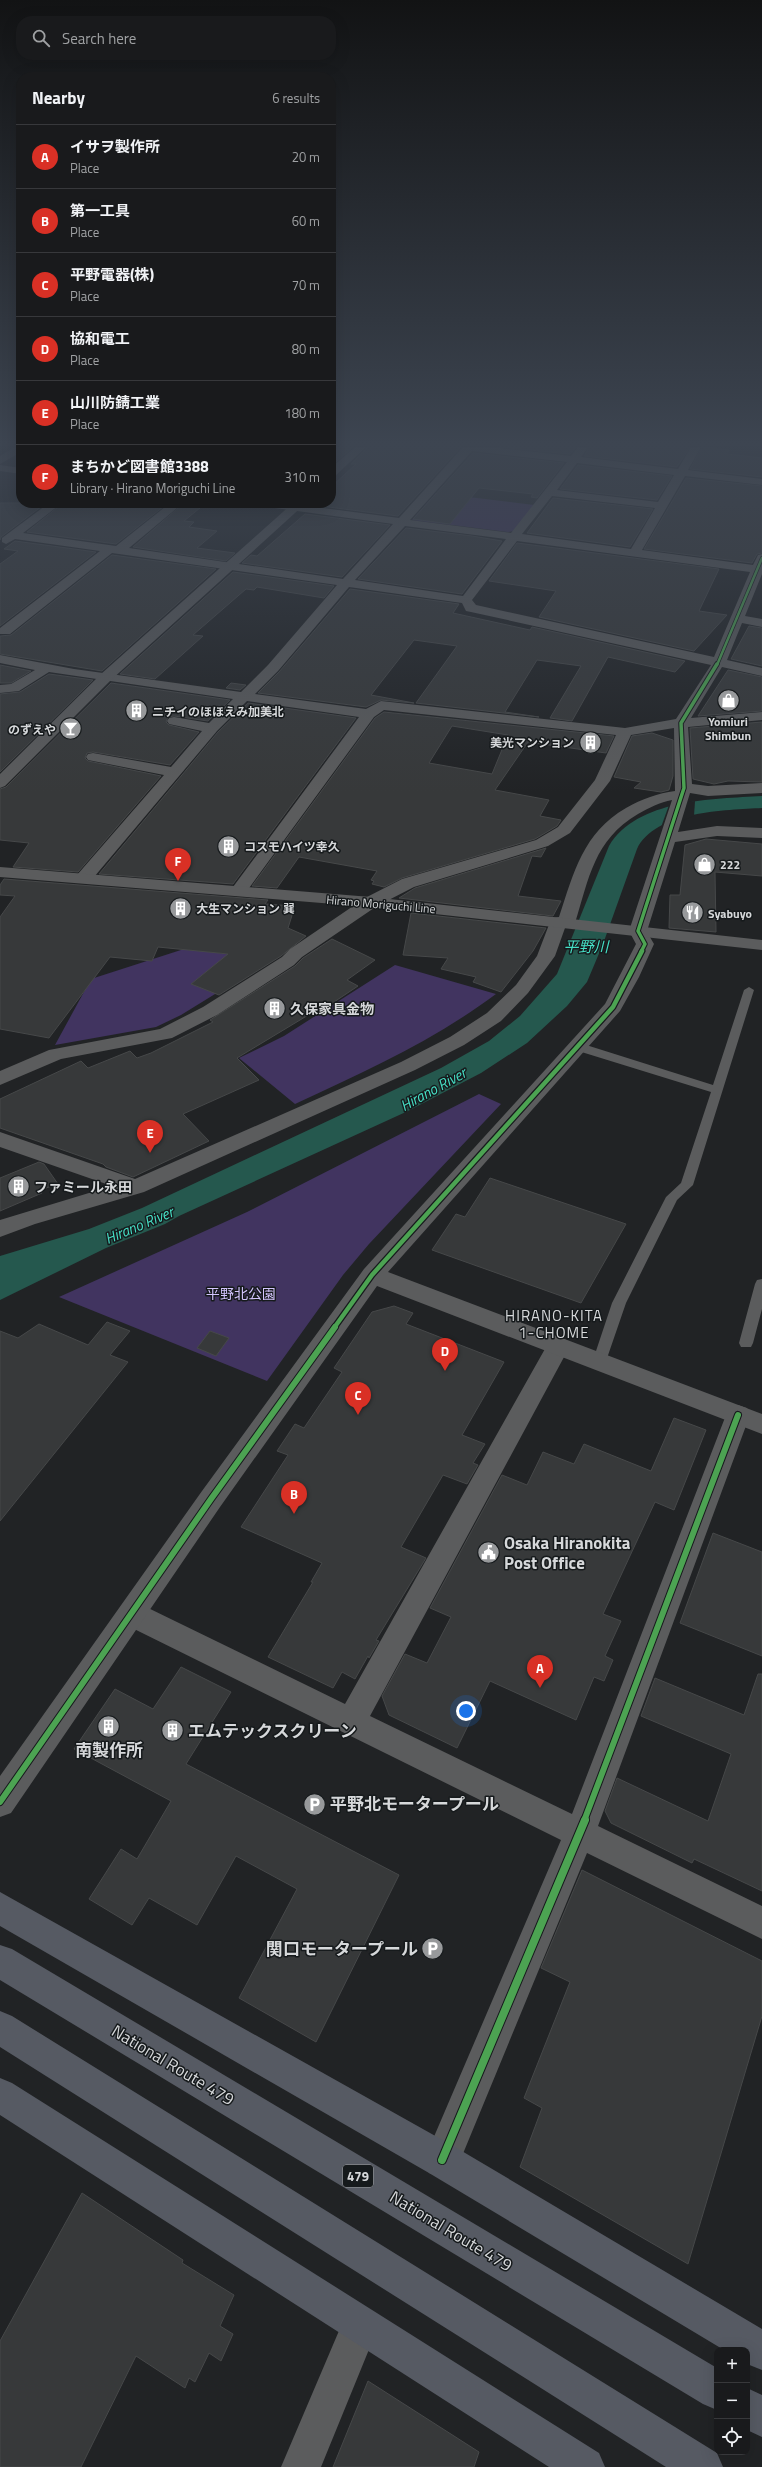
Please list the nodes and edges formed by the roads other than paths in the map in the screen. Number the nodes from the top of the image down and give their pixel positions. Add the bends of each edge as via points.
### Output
1 (97, 562) edge
2 (203, 562) edge
3 (236, 562) edge
4 (366, 562) edge
5 (497, 562) edge
6 (725, 562) edge
7 (232, 566) junction
8 (760, 566) edge
9 (347, 582) junction
10 (466, 600) junction
11 (736, 618) junction
12 (762, 623) edge
13 (3, 630) edge
14 (21, 633) dead end
15 (0, 659) edge
16 (719, 662) junction
17 (47, 668) junction
18 (762, 672) edge
19 (106, 677) junction
20 (0, 689) edge
21 (246, 696) junction
22 (369, 714) junction
23 (762, 716) edge
24 (174, 721) dead end
25 (681, 723) junction
26 (212, 728) junction
27 (625, 732) junction
28 (94, 757) dead end
29 (173, 772) junction
30 (0, 783) edge
31 (762, 788) edge
32 (683, 793) junction
33 (762, 833) edge
34 (673, 835) junction
35 (0, 872) edge
36 (83, 879) junction
37 (238, 892) junction
38 (371, 902) junction
39 (566, 923) junction
40 (629, 930) junction
41 (762, 945) edge
42 (749, 990) dead end
43 (579, 1047) junction
44 (0, 1079) edge
45 (716, 1090) junction
46 (0, 1139) edge
47 (136, 1188) junction
48 (0, 1229) edge
49 (372, 1275) junction
50 (762, 1284) edge
51 (746, 1343) dead end
52 (558, 1346) junction
53 (600, 1360) junction
54 (750, 1419) edge
55 (132, 1614) junction
56 (351, 1722) junction
57 (0, 1802) edge
58 (579, 1835) junction
59 (0, 1908) edge
60 (762, 1923) edge
61 (0, 1961) edge
62 (0, 2028) edge
63 (0, 2095) edge
64 (442, 2160) junction
65 (360, 2325) junction
66 (762, 2352) edge
67 (714, 2388) edge
68 (750, 2410) edge
69 (762, 2417) edge
70 (301, 2467) edge
71 (585, 2467) edge
72 (703, 2467) edge

1 - 13 street
2 - 7 street
3 - 7 street
4 - 9 street
5 - 10 street
6 - 8 street
7 - 9 street
7 - 19 street
8 - 11 street
9 - 10 street
9 - 21 street
10 - 16 street via 471,608
11 - 12 street
11 - 16 street
13 - 14 street
15 - 17 street
16 - 18 street
16 - 25 street
17 - 19 street
17 - 20 street via 14,688
19 - 21 street
19 - 30 street
21 - 22 street
21 - 26 street via 239,699
22 - 27 street via 380,705
22 - 37 street via 262,856
23 - 25 street
24 - 26 street
25 - 27 street
25 - 32 street
26 - 29 street
27 - 38 street via 602,781 564,830 542,843 408,883
28 - 29 street
29 - 36 street
31 - 32 street
32 - 34 street
32 - 39 street via 652,800 619,817 603,833 585,866
33 - 34 street via 717,831
34 - 40 street
35 - 36 street, Hirano Moriguchi Line
36 - 37 street, Hirano Moriguchi Line
37 - 38 street, Hirano Moriguchi Line
38 - 39 street, Hirano Moriguchi Line
38 - 44 street via 210,1011 165,1034 56,1054
39 - 40 street, Hirano Moriguchi Line
39 - 47 street via 522,988 494,1017 457,1041 408,1066
40 - 41 street, Hirano Moriguchi Line
40 - 43 street via 644,944 630,977 613,1007
42 - 45 lane
43 - 45 lane
43 - 49 street
45 - 53 lane via 687,1185 672,1196 619,1303
46 - 47 street
47 - 48 street via 28,1218
49 - 52 street
49 - 55 street via 215,1493
50 - 51 lane
52 - 53 street
52 - 56 street
53 - 54 street
54 - 58 street
55 - 56 street
55 - 57 street
56 - 58 street
58 - 60 street
58 - 64 street
59 - 64 highway
61 - 67 highway, National Route 479 / 479
62 - 72 highway
63 - 65 highway
64 - 66 highway
65 - 70 street
65 - 71 highway
68 - 69 highway

